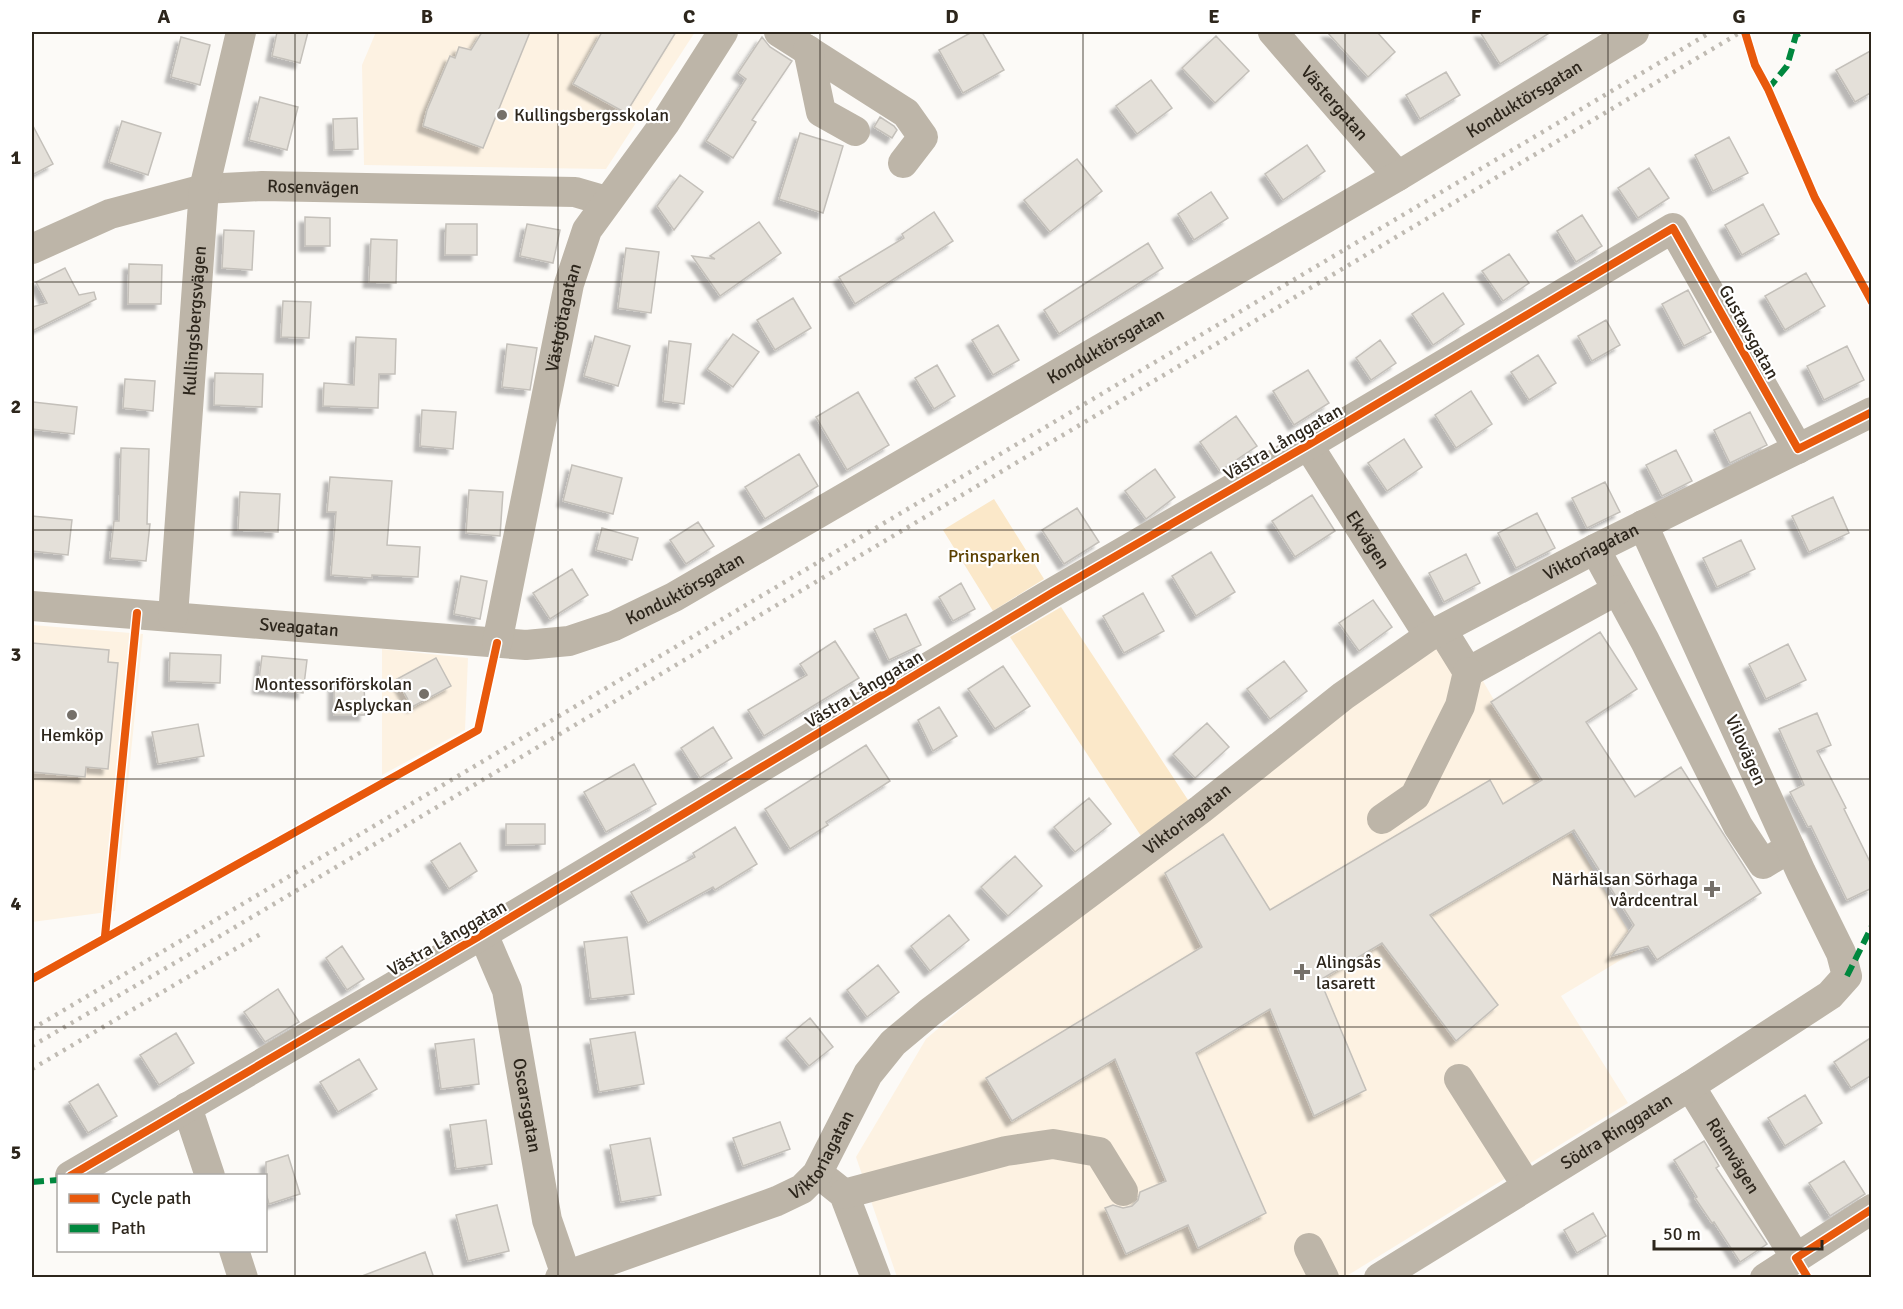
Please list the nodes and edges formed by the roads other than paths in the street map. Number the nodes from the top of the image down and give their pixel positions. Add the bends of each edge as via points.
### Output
1 (241, 32) edge
2 (723, 32) edge
3 (779, 32) edge
4 (1273, 32) edge
5 (1634, 32) edge
6 (808, 50) junction
7 (855, 131) dead end
8 (903, 163) dead end
9 (1398, 176) junction
10 (204, 189) junction
11 (606, 201) junction
12 (1673, 228) joint
13 (32, 247) edge
14 (1872, 411) edge
15 (1308, 445) junction
16 (1798, 450) junction
17 (1643, 525) junction
18 (1595, 549) junction
19 (1617, 590) junction
20 (32, 606) edge
21 (173, 616) junction
22 (1435, 633) junction
23 (569, 641) joint
24 (497, 643) junction
25 (1468, 672) junction
26 (1382, 819) dead end
27 (1790, 848) junction
28 (483, 934) junction
29 (1847, 976) joint
30 (1460, 1079) dead end
31 (1690, 1086) junction
32 (187, 1107) junction
33 (817, 1173) junction
34 (73, 1174) edge
35 (209, 1174) edge
36 (1527, 1186) junction
37 (1123, 1191) dead end
38 (844, 1194) junction
39 (1872, 1209) edge
40 (1309, 1248) dead end
41 (234, 1252) edge
42 (1796, 1258) junction
43 (565, 1277) edge
44 (243, 1278) edge
45 (876, 1278) edge
46 (1324, 1278) edge
47 (1379, 1278) edge
48 (1765, 1278) edge

1 - 10 street, Kullingsbergsvägen
2 - 11 street, Västgötagatan via 665,123
3 - 6 street
4 - 9 street, Västergatan
5 - 9 street, Konduktörsgatan
6 - 7 street via 821,112
6 - 8 street via 906,113 923,137
9 - 23 street, Konduktörsgatan via 674,597 614,626
10 - 11 street, Rosenvägen via 262,186 575,192
10 - 13 street, Rosenvägen via 110,214
10 - 21 street, Kullingsbergsvägen
11 - 24 street, Västgötagatan via 587,230 569,284
12 - 15 street, Västra Långgatan
12 - 16 street, Gustavsgatan
14 - 16 street, Viktoriagatan
15 - 22 street, Ekvägen
15 - 28 street, Västra Långgatan via 1052,593
16 - 17 street, Viktoriagatan
17 - 18 street, Viktoriagatan
17 - 27 street, Vilovägen
18 - 19 street
18 - 22 street, Viktoriagatan
19 - 25 street
19 - 27 street via 1738,826 1763,864
20 - 21 street, Sveagatan
21 - 24 street, Sveagatan
22 - 25 street, Ekvägen
22 - 33 street, Viktoriagatan via 1343,696 893,1043 868,1074
23 - 24 street, Sveagatan
25 - 26 street via 1460,706 1415,796
27 - 29 street, Vilovägen via 1841,953
28 - 32 street, Västra Långgatan
28 - 43 street, Oscarsgatan via 507,990 547,1220
29 - 31 street, Södra Ringgatan via 1830,994
30 - 36 street
31 - 36 street, Södra Ringgatan
31 - 42 street, Rönnvägen
32 - 34 street, Västra Långgatan
32 - 35 street
33 - 38 street
33 - 43 street, Viktoriagatan via 802,1189 777,1201
36 - 47 street, Södra Ringgatan
37 - 38 street via 1099,1152 1053,1144 1006,1151
38 - 45 street
39 - 42 street
40 - 46 street
41 - 44 street
42 - 48 street

